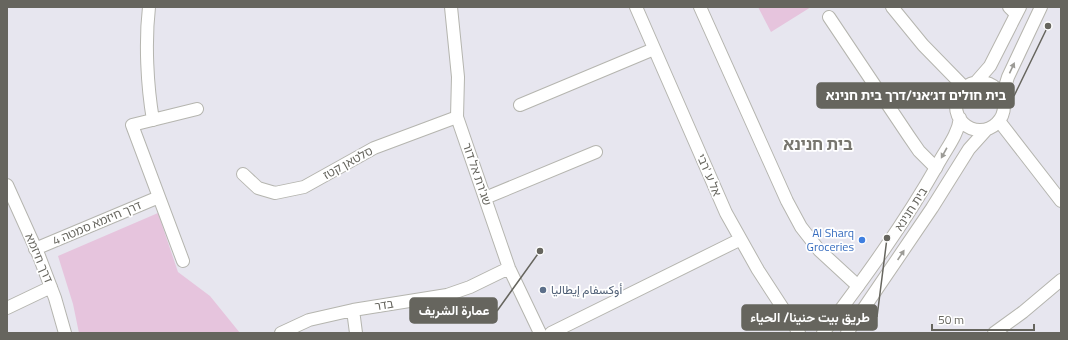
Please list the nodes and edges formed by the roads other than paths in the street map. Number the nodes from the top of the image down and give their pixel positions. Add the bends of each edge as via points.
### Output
1 (144, 7) edge
2 (149, 7) edge
3 (451, 7) edge
4 (636, 7) edge
5 (700, 7) edge
6 (892, 7) edge
7 (1041, 7) edge
8 (1015, 9) edge
9 (828, 17) dead end
10 (147, 22) junction
11 (654, 49) junction
12 (976, 82) junction
13 (965, 88) junction
14 (520, 106) dead end
15 (1004, 106) junction
16 (197, 109) dead end
17 (457, 117) junction
18 (960, 118) junction
19 (153, 120) junction
20 (999, 121) junction
21 (987, 129) junction
22 (596, 152) dead end
23 (936, 168) junction
24 (243, 174) dead end
25 (7, 185) edge
26 (159, 197) junction
27 (485, 198) junction
28 (1061, 201) edge
29 (739, 240) junction
30 (36, 249) junction
31 (183, 261) dead end
32 (509, 268) junction
33 (1061, 280) edge
34 (858, 286) junction
35 (50, 287) junction
36 (7, 308) edge
37 (353, 310) junction
38 (65, 333) edge
39 (281, 333) edge
40 (356, 333) edge
41 (540, 333) edge
42 (551, 333) edge
43 (799, 333) edge
44 (823, 333) edge
45 (847, 333) edge
46 (994, 333) edge

1 - 10 street
2 - 10 street
3 - 17 street, שג'רת אל דור via 458,77
4 - 11 street, אל ע 'רבי
5 - 34 street via 801,227 819,250
6 - 13 street via 923,45
15 -> 7 street via 1004,90 1008,77
8 - 12 street via 990,66
9 - 23 street via 919,151
10 - 19 street via 148,80
11 - 14 street
11 - 29 street, אל ע 'רבי
12 - 13 street
12 - 15 street via 984,82 999,90
13 - 18 street via 957,102
15 - 20 street
16 - 19 street
17 - 24 street, סלטאן קטז via 374,148 304,187 275,193 258,188
17 - 27 street, שג'רת אל דור
18 - 21 street via 971,128
18 -> 23 street, בית חנינא via 958,129
19 - 26 street via 132,125
20 - 21 street
20 - 28 street
45 -> 21 street, בית חנינא via 969,149
22 - 27 street
23 - 34 street, בית חנינא
25 - 30 street, דרך חיזמא
26 - 30 street, דרך חיזמא סמטה 4
26 - 31 street
27 - 32 street, שג'רת אל דור
29 - 42 street
29 - 43 street, אל ע 'רבי
30 - 35 street, דרך חיזמא
32 - 37 street, בדר via 470,288 447,295
32 - 41 street, שג'רת אל דור
33 - 46 street
34 - 44 street, בית חנינא
35 - 36 street
35 - 38 street, דרך חיזמא
37 - 39 street, בדר via 309,320
37 - 40 street

